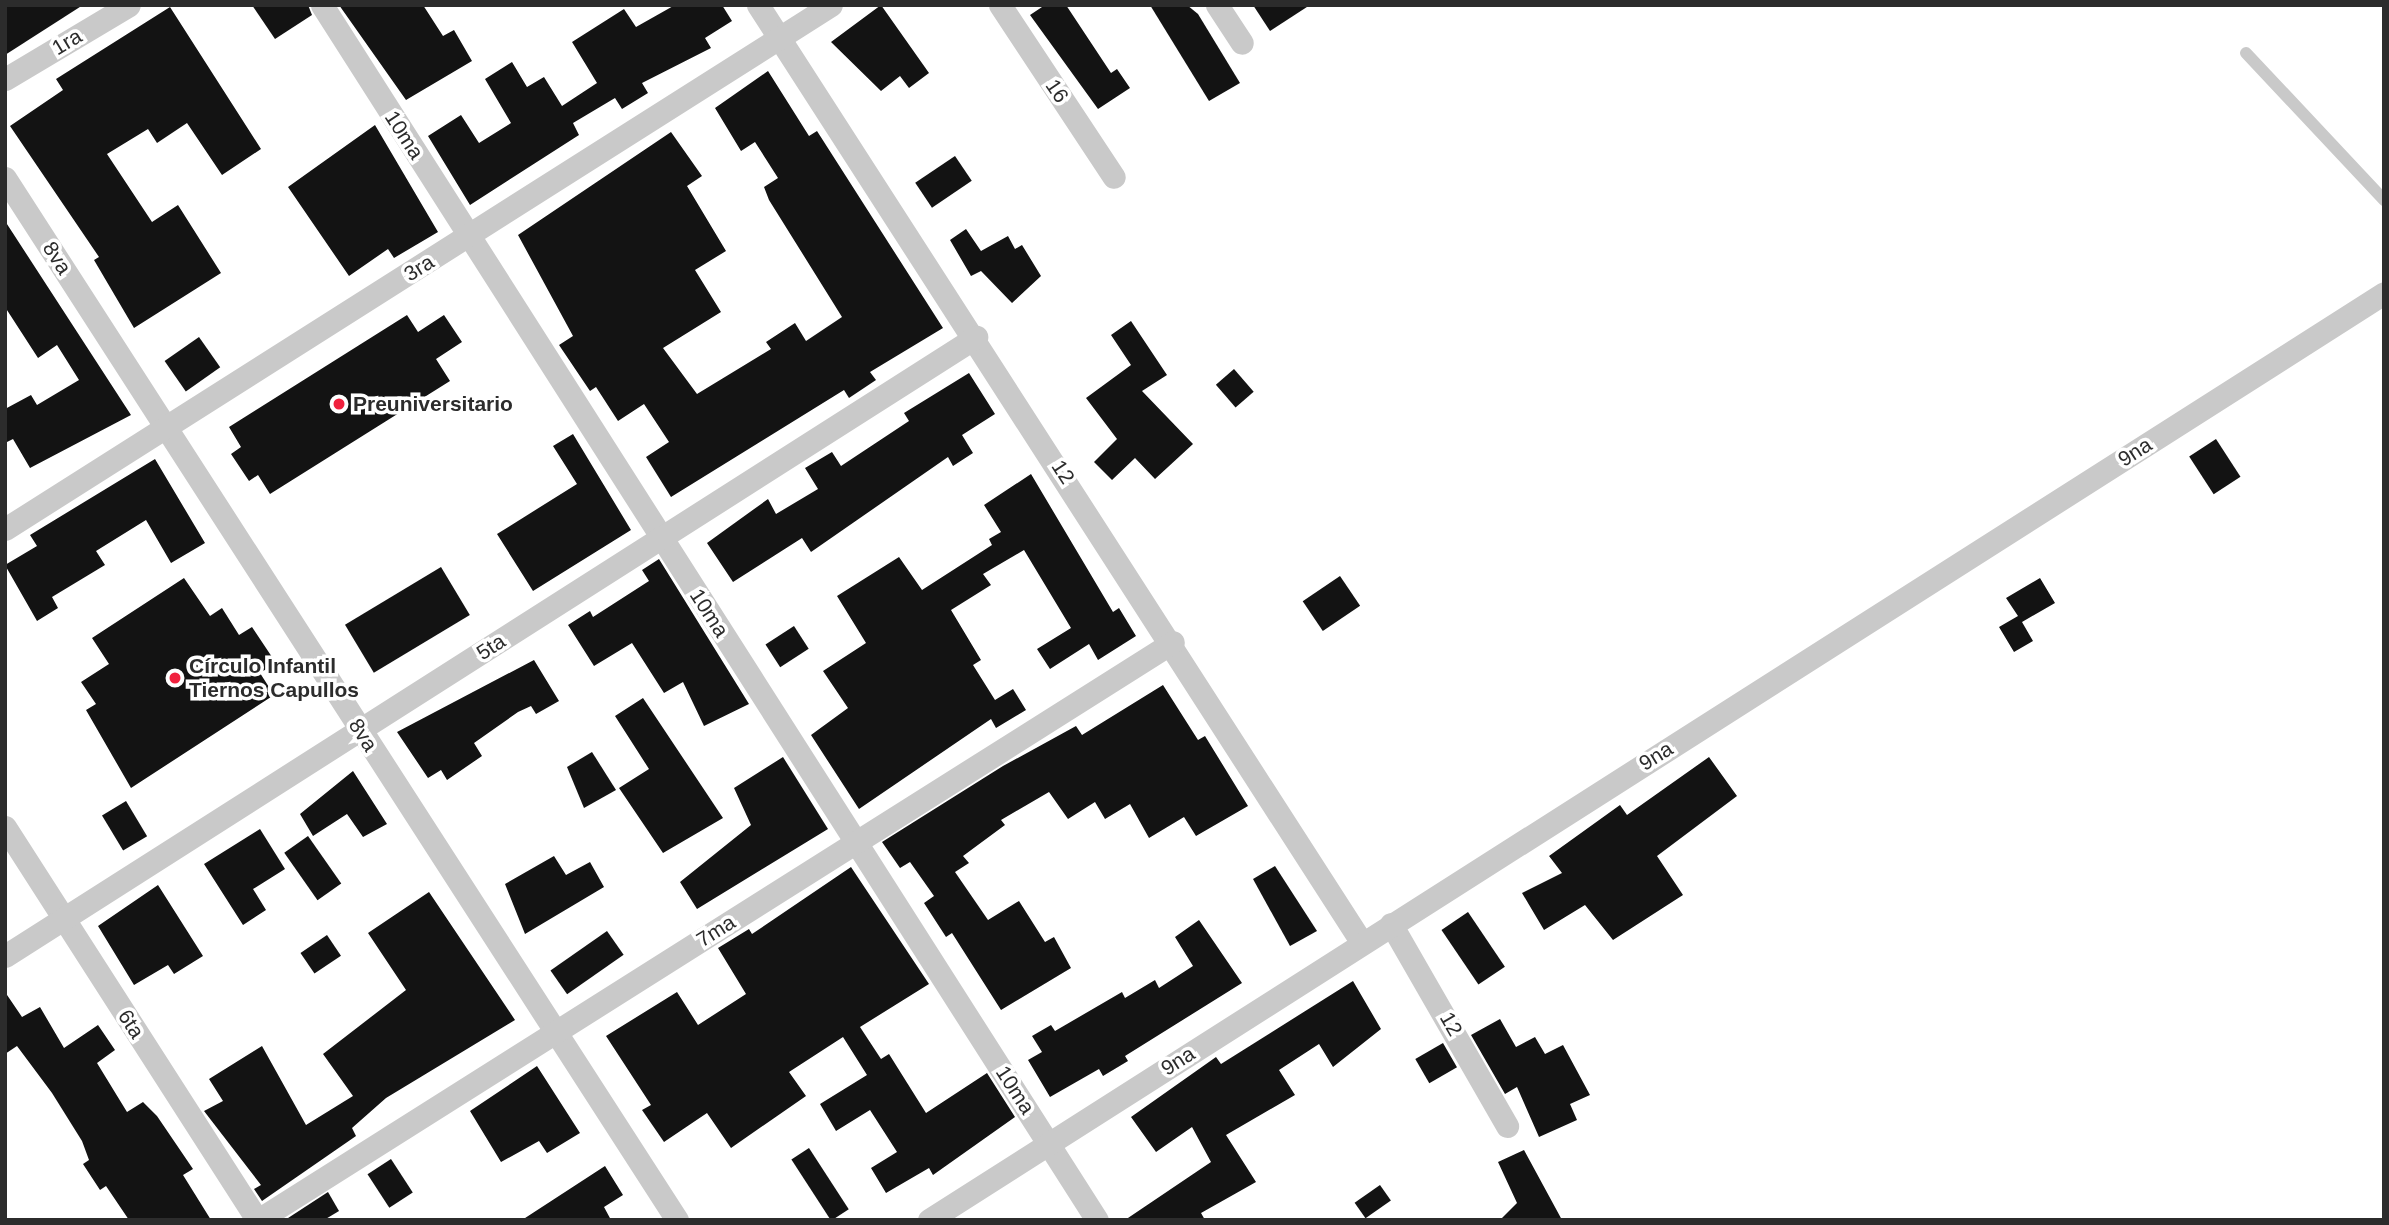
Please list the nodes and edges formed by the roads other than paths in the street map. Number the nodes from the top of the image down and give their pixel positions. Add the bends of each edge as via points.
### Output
1 (130, 5) edge
2 (322, 5) edge
3 (758, 5) edge
4 (831, 5) edge
5 (1000, 5) edge
6 (1217, 5) edge
7 (780, 39) junction
8 (1242, 43) dead end
9 (2246, 53) dead end
10 (5, 79) edge
11 (1114, 177) dead end
12 (5, 178) edge
13 (2384, 200) edge
14 (469, 236) junction
15 (2384, 293) edge
16 (976, 337) junction
17 (167, 427) junction
18 (5, 529) edge
19 (662, 537) junction
20 (1173, 642) junction
21 (360, 730) junction
22 (5, 827) edge
23 (856, 842) junction
24 (64, 919) junction
25 (1391, 924) junction
26 (1362, 943) junction
27 (5, 956) edge
28 (556, 1032) junction
29 (1507, 1126) dead end
30 (1049, 1143) junction
31 (257, 1220) edge
32 (677, 1220) edge
33 (929, 1220) edge
34 (1097, 1220) edge

1 - 10 street, 1ra
2 - 14 street, 10ma
3 - 7 street, 12
4 - 7 street, 3ra
5 - 11 street, 16
6 - 8 street
7 - 14 street, 3ra
7 - 16 street, 12
9 - 13 lane
12 - 17 street, 8va
14 - 17 street, 3ra
14 - 19 street, 10ma
15 - 25 street, 9na
16 - 19 street, 5ta
16 - 20 street, 12
17 - 18 street, 3ra
17 - 21 street, 8va
19 - 21 street, 5ta
19 - 23 street, 10ma
20 - 23 street, 7ma
20 - 26 street, 12
21 - 24 street, 5ta
21 - 28 street, 8va
22 - 24 street, 6ta
23 - 28 street, 7ma
23 - 30 street, 10ma
24 - 27 street, 5ta
24 - 31 street, 6ta
25 - 26 street, 9na
25 - 29 street, 12
26 - 30 street, 9na
28 - 31 street, 7ma
28 - 32 street, 8va
30 - 33 street, 9na
30 - 34 street, 10ma

